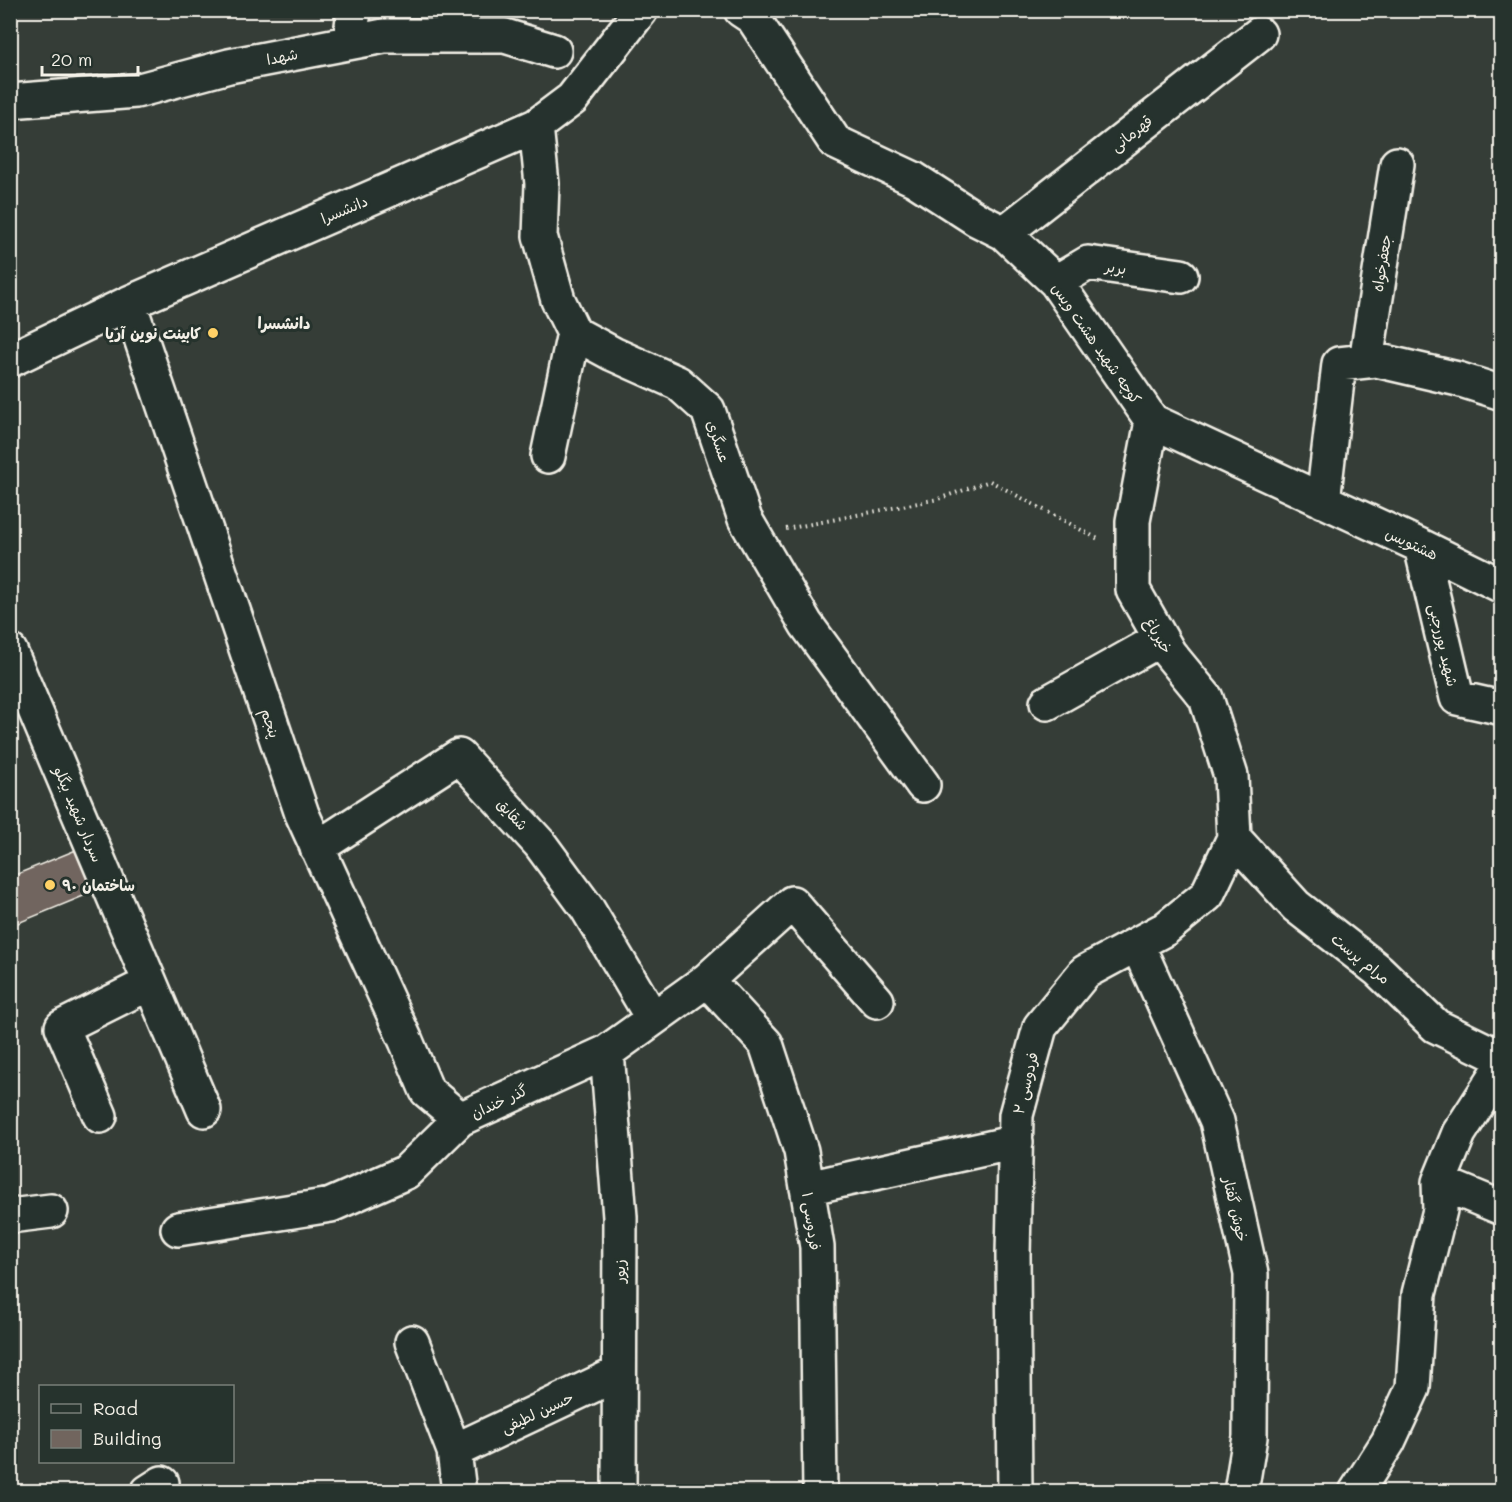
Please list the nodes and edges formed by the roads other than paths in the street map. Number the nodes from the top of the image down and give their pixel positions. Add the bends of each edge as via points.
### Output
1 (354, 10) edge
2 (641, 10) edge
3 (741, 10) edge
4 (1259, 34) dead end
5 (350, 42) junction
6 (554, 51) dead end
7 (10, 101) edge
8 (536, 126) junction
9 (1397, 164) dead end
10 (1004, 233) junction
11 (1181, 276) dead end
12 (1056, 282) junction
13 (129, 303) junction
14 (574, 333) junction
15 (10, 360) edge
16 (1366, 361) junction
17 (1502, 393) edge
18 (1152, 421) junction
19 (548, 456) dead end
20 (1323, 501) junction
21 (1421, 546) junction
22 (1502, 586) edge
23 (1161, 639) junction
24 (10, 651) edge
25 (1047, 703) dead end
26 (1502, 708) edge
27 (923, 785) dead end
28 (1234, 838) junction
29 (317, 848) junction
30 (1137, 944) junction
31 (707, 980) junction
32 (150, 983) junction
33 (878, 1002) dead end
34 (652, 1019) junction
35 (607, 1052) junction
36 (1502, 1058) edge
37 (1502, 1066) edge
38 (204, 1110) dead end
39 (100, 1116) dead end
40 (460, 1119) junction
41 (1016, 1142) junction
42 (1440, 1182) junction
43 (807, 1188) junction
44 (1502, 1208) edge
45 (51, 1211) dead end
46 (10, 1216) edge
47 (178, 1229) dead end
48 (412, 1342) dead end
49 (619, 1373) junction
50 (454, 1451) junction
51 (459, 1491) edge
52 (619, 1491) edge
53 (820, 1491) edge
54 (1015, 1491) edge
55 (1241, 1491) edge
56 (1356, 1491) edge

1 - 5 street
2 - 8 street, دانشسرا via 572,99
3 - 10 street, کوچه شهید هشت ویس via 753,18 835,142 914,179
4 - 10 street, قهرمانی
5 - 6 street, شهدا via 384,36 505,36
5 - 7 street, شهدا via 230,66 136,91
8 - 13 street, دانشسرا
8 - 14 street via 542,184 540,236 558,300
9 - 16 street, جعفرخواه
10 - 12 street, کوچه شهید هشت ویس
11 - 12 street, بربر via 1088,263
12 - 18 street, کوچه شهید هشت ویس
13 - 15 street, دانشسرا
13 - 29 street, پنجم via 302,814
14 - 19 street
14 - 27 street, عسگری via 678,383 708,410 754,535 806,624
16 - 17 street via 1458,379
16 - 20 street via 1339,363
18 - 20 street
18 - 23 street, خیرباغ via 1133,521 1132,590
20 - 21 street, هشتویس
21 - 22 street, هشتویس
21 - 26 street, شهید پوررجبی via 1456,698
23 - 25 street
23 - 28 street, خیرباغ via 1206,698 1231,776
24 - 32 street, سردار شهید بیگلو
28 - 30 street, فردوسی ۲ via 1207,895 1165,929
28 - 36 street, مرام پرست via 1296,906 1378,970 1436,1026
29 - 34 street, شقایق via 459,756 540,844 588,908
29 - 40 street, پنجم via 426,1091
30 - 41 street, فردوسی ۲ via 1085,972 1040,1027 1016,1115
30 - 55 street, خوش گفتار via 1217,1121 1251,1274 1250,1437
31 - 33 street, گذر خندان via 792,903
31 - 34 street, گذر خندان
31 - 43 street, فردوسی ۱ via 766,1044 801,1151
32 - 38 street, سردار شهید بیگلو
32 - 39 street via 62,1027
34 - 35 street, گذر خندان
35 - 40 street, گذر خندان
35 - 49 street, زیور via 620,1217
37 - 42 street via 1459,1133
40 - 47 street, گذر خندان via 406,1172 331,1205
41 - 43 street
41 - 54 street, فردوسی ۲
42 - 44 street
42 - 56 street via 1440,1210 1419,1294 1413,1388 1388,1442
43 - 53 street, فردوسی ۱ via 817,1247
45 - 46 street
48 - 50 street
49 - 50 street, حسین لطیفی
49 - 52 street, زیور
50 - 51 street

